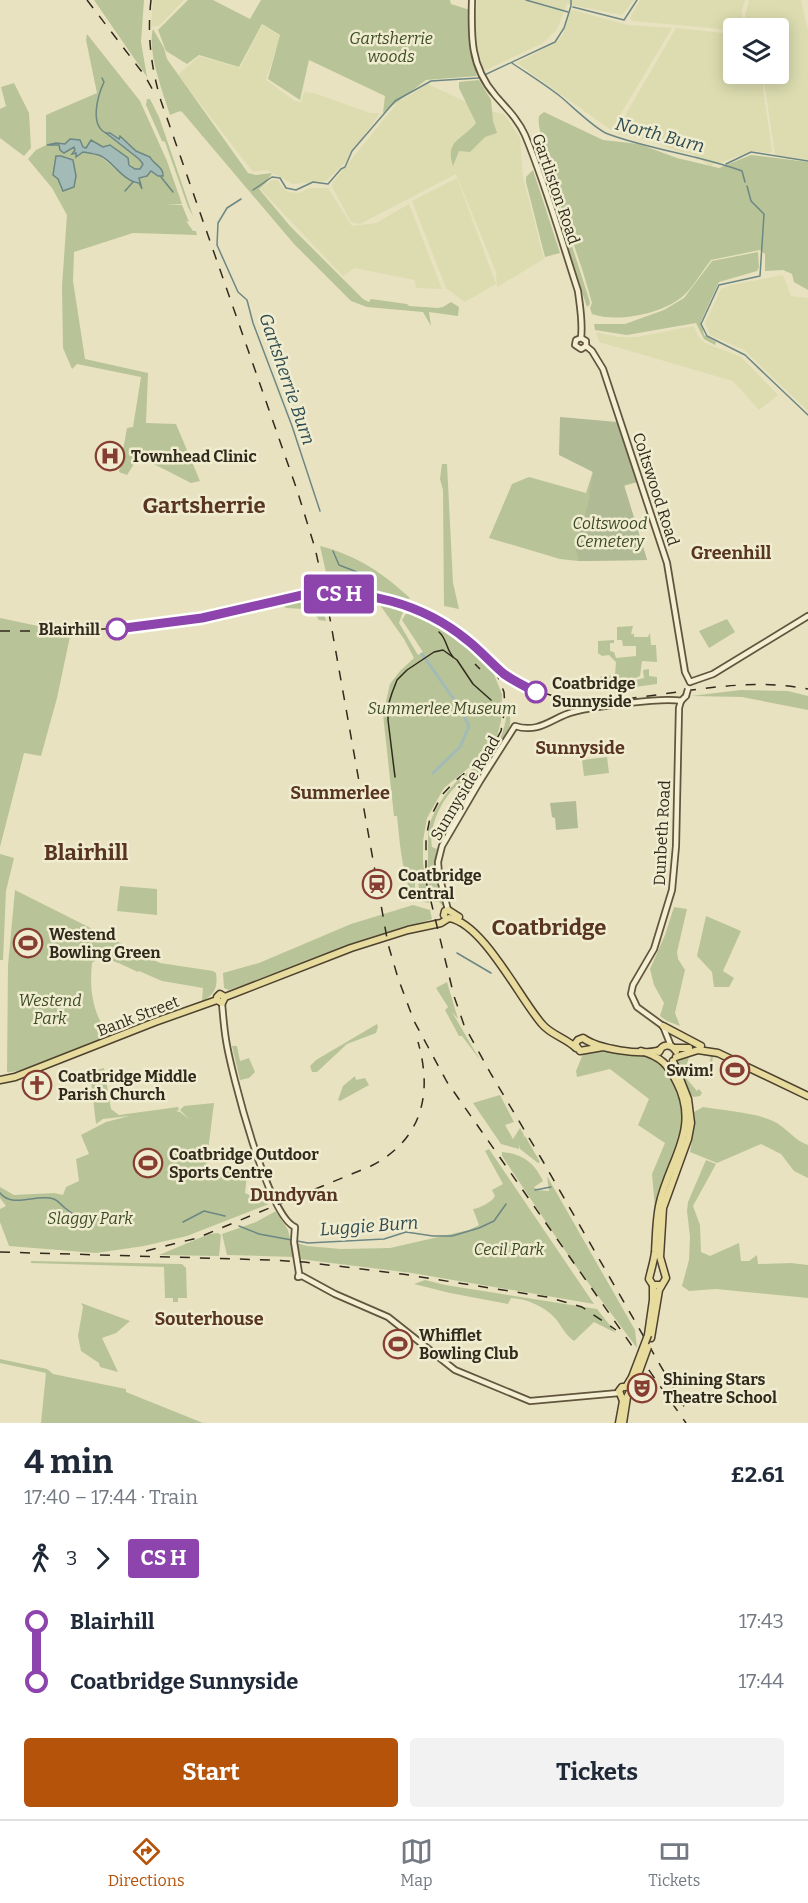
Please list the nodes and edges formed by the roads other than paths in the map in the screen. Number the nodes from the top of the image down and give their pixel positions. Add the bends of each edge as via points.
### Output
1 (472, 0) edge
2 (581, 338) junction
3 (586, 346) junction
4 (808, 616) edge
5 (690, 682) junction
6 (681, 701) junction
7 (448, 915) junction
8 (221, 1000) junction
9 (664, 1027) junction
10 (561, 1037) junction
11 (665, 1039) junction
12 (578, 1040) junction
13 (588, 1042) junction
14 (701, 1046) junction
15 (603, 1047) junction
16 (673, 1047) junction
17 (576, 1048) junction
18 (661, 1048) junction
19 (585, 1050) junction
20 (642, 1051) junction
21 (674, 1059) junction
22 (662, 1060) junction
23 (760, 1072) junction
24 (0, 1080) edge
25 (808, 1096) edge
26 (664, 1272) junction
27 (651, 1273) junction
28 (653, 1285) junction
29 (661, 1285) junction
30 (649, 1336) junction
31 (625, 1393) junction
32 (621, 1423) edge

1 - 2 main road, Gartliston Road via 474,56 484,80 525,135 578,291
2 - 3 main road, Coltswood Road
2 - 3 main road, Coltswood Road via 575,342 576,347
3 - 5 main road, Coltswood Road via 603,369 665,554
4 - 5 main road via 713,674
5 - 6 main road, bridge
6 - 7 main road, Sunnyside Road via 575,711 542,726 515,726 442,846 439,875
6 - 9 main road, Dunbeth Road via 672,890 654,949 633,985 632,994 637,1007
7 - 8 main road, Bank Street via 432,924 351,948
7 - 10 main road via 460,918 497,960 542,1024
8 - 24 main road, Bank Street
8 - 31 main road via 243,1110 274,1198 283,1216 295,1227 301,1275 388,1317 455,1370 530,1401
9 - 11 main road
9 - 14 main road
9 - 16 main road
10 - 12 main road
10 - 17 main road
11 - 18 main road
11 - 20 main road
12 - 13 main road
12 - 17 main road
13 - 15 main road
13 - 19 main road
14 - 16 main road
14 - 23 main road via 719,1050
15 - 19 main road
15 - 20 main road
16 - 18 main road
16 - 21 main road
17 - 19 main road
18 - 20 main road
18 - 22 main road
20 - 22 main road
21 - 22 main road
21 - 23 main road via 698,1050 713,1051
21 - 26 main road via 688,1099 691,1124 663,1208 660,1257
22 - 27 main road via 683,1095 686,1123 658,1208
23 - 25 main road
26 - 27 main road via 657,1269
26 - 29 main road via 666,1278
27 - 28 main road
28 - 29 main road
28 - 30 main road
29 - 30 main road
30 - 31 main road, bridge
31 - 32 main road

